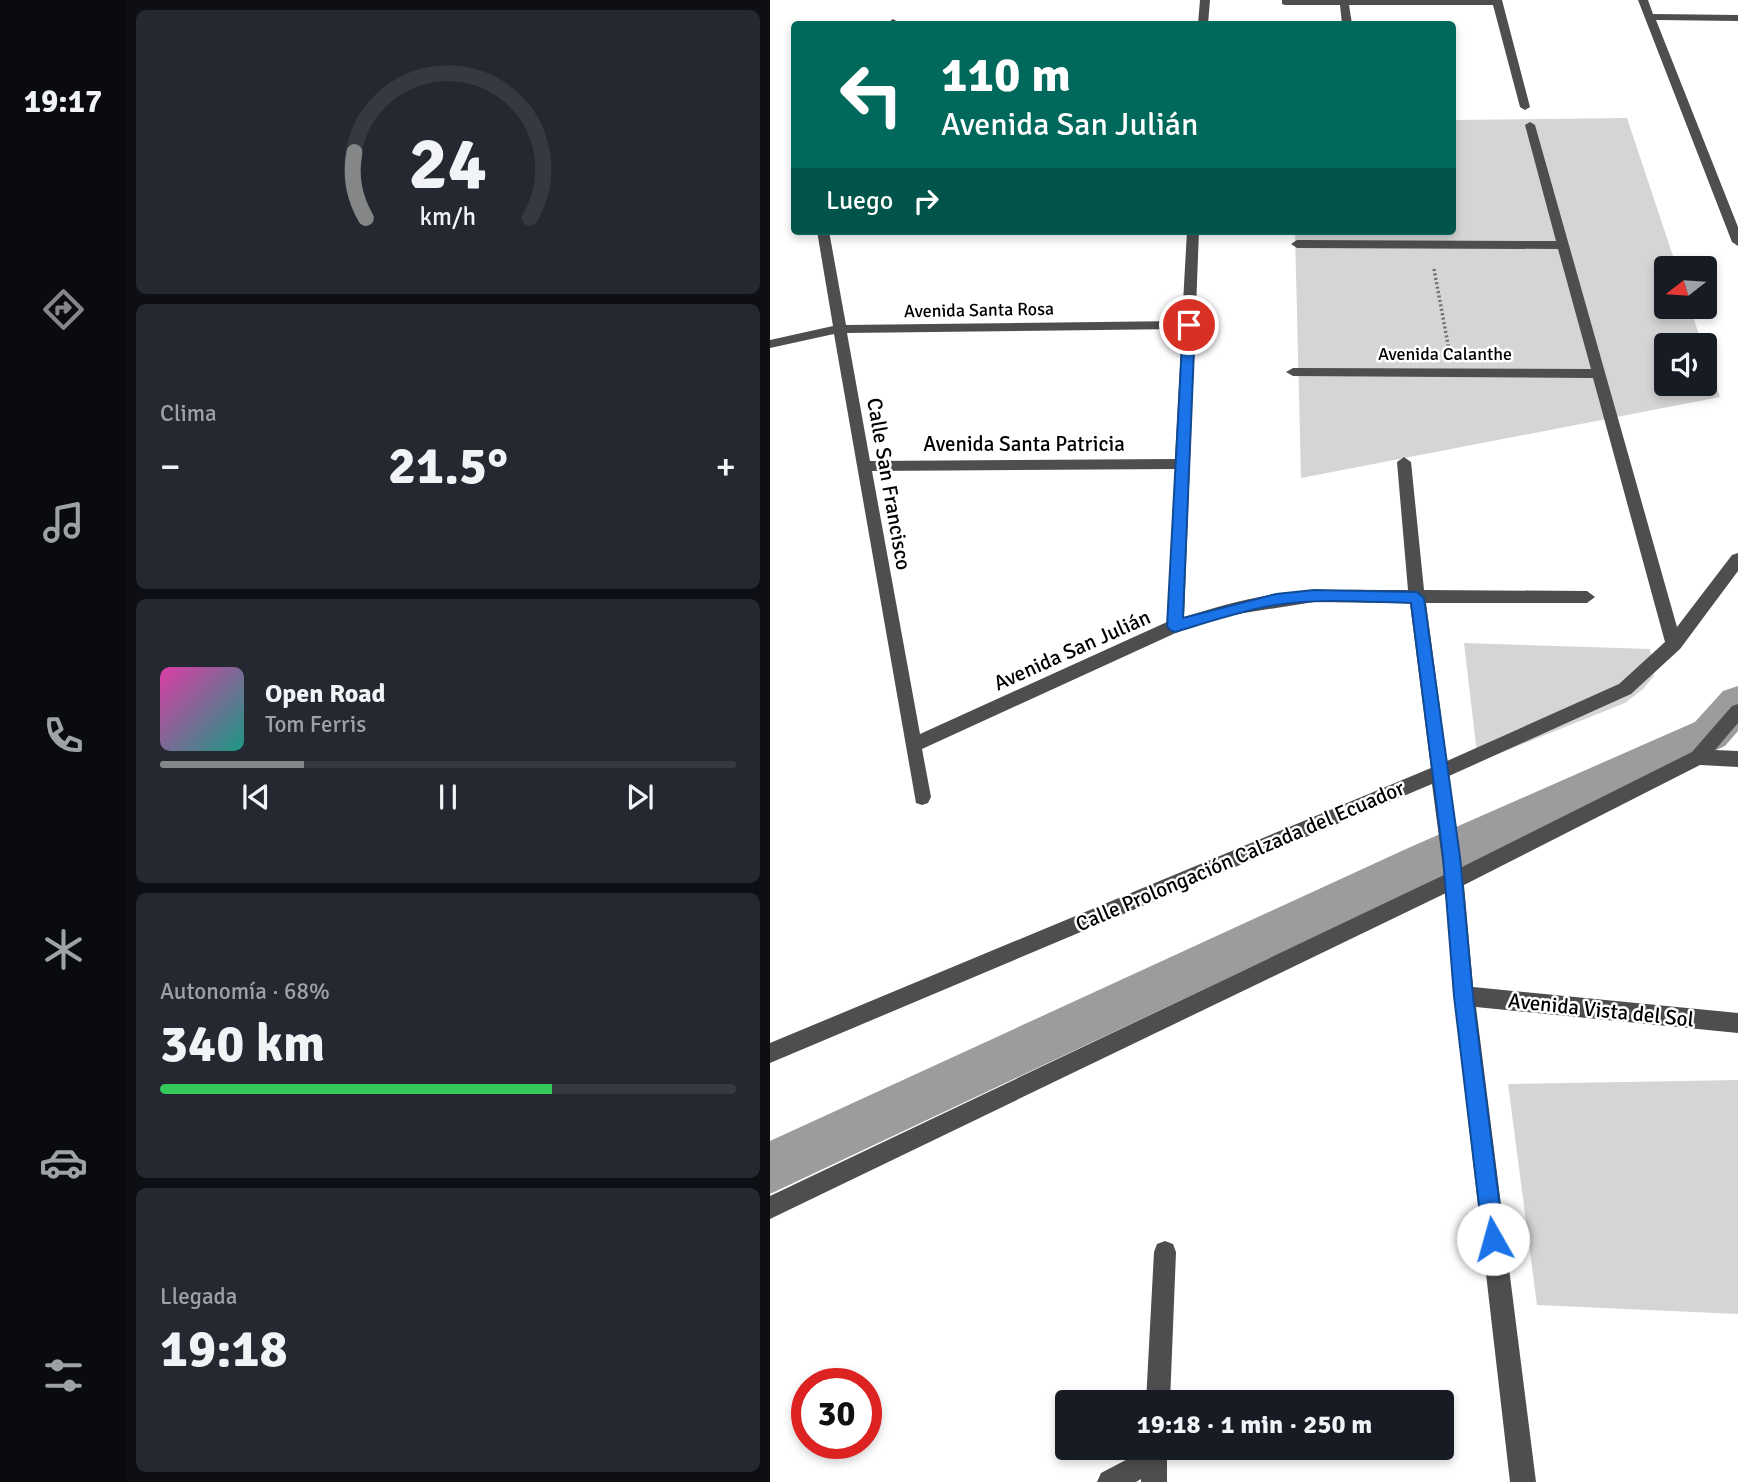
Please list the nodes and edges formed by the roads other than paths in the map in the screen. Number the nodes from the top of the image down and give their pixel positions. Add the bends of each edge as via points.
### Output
1 (1205, 0) edge
2 (1643, 0) edge
3 (1497, 1) edge
4 (1285, 2) dead end
5 (1344, 2) junction
6 (1650, 18) junction
7 (1738, 18) edge
8 (1203, 21) edge
9 (1347, 21) edge
10 (1525, 107) dead end
11 (1530, 125) dead end
12 (824, 235) edge
13 (1193, 235) edge
14 (1373, 238) edge
15 (1738, 242) edge
16 (1297, 244) dead end
17 (1563, 245) junction
18 (1189, 325) junction
19 (839, 329) junction
20 (770, 344) edge
21 (1293, 372) dead end
22 (1598, 373) junction
23 (1404, 462) dead end
24 (1182, 464) junction
25 (866, 466) junction
26 (1738, 559) edge
27 (1587, 597) dead end
28 (1417, 598) junction
29 (1175, 626) junction
30 (1674, 644) junction
31 (1738, 711) edge
32 (913, 745) junction
33 (1698, 757) junction
34 (1738, 759) edge
35 (1441, 772) junction
36 (922, 797) dead end
37 (1454, 880) junction
38 (1464, 996) junction
39 (1738, 1024) edge
40 (770, 1053) edge
41 (770, 1208) edge
42 (1165, 1252) dead end
43 (1159, 1390) edge
44 (1155, 1463) edge
45 (1110, 1482) edge
46 (1523, 1482) edge

1 - 8 street
2 - 6 street
3 - 5 street
3 - 10 street
4 - 5 street
5 - 9 street
6 - 7 street
6 - 15 street
11 - 17 street
12 - 19 street, Calle San Francisco
13 - 18 street
14 - 16 street
14 - 17 street via 1429,244
17 - 22 street
18 - 19 street, Avenida Santa Rosa
18 - 24 street
19 - 20 street, Avenida Santa Rosa
19 - 25 street, Calle San Francisco
21 - 22 street, Avenida Calanthe
22 - 30 street
23 - 28 street
24 - 25 street, Avenida Santa Patricia
24 - 29 street
25 - 32 street, Calle San Francisco
26 - 30 street, Calle Prolongación Calzada del Ecuador
27 - 28 street, Avenida San Julián
28 - 29 street, Avenida San Julián via 1276,600
28 - 35 street
29 - 32 street, Avenida San Julián
30 - 35 street, Calle Prolongación Calzada del Ecuador via 1625,689
31 - 33 street
32 - 36 street, Calle San Francisco
33 - 34 street
33 - 37 street
35 - 37 street
35 - 40 street, Calle Prolongación Calzada del Ecuador
37 - 38 street
37 - 41 street
38 - 39 street, Avenida Vista del Sol
38 - 46 street
42 - 43 street
44 - 45 street

